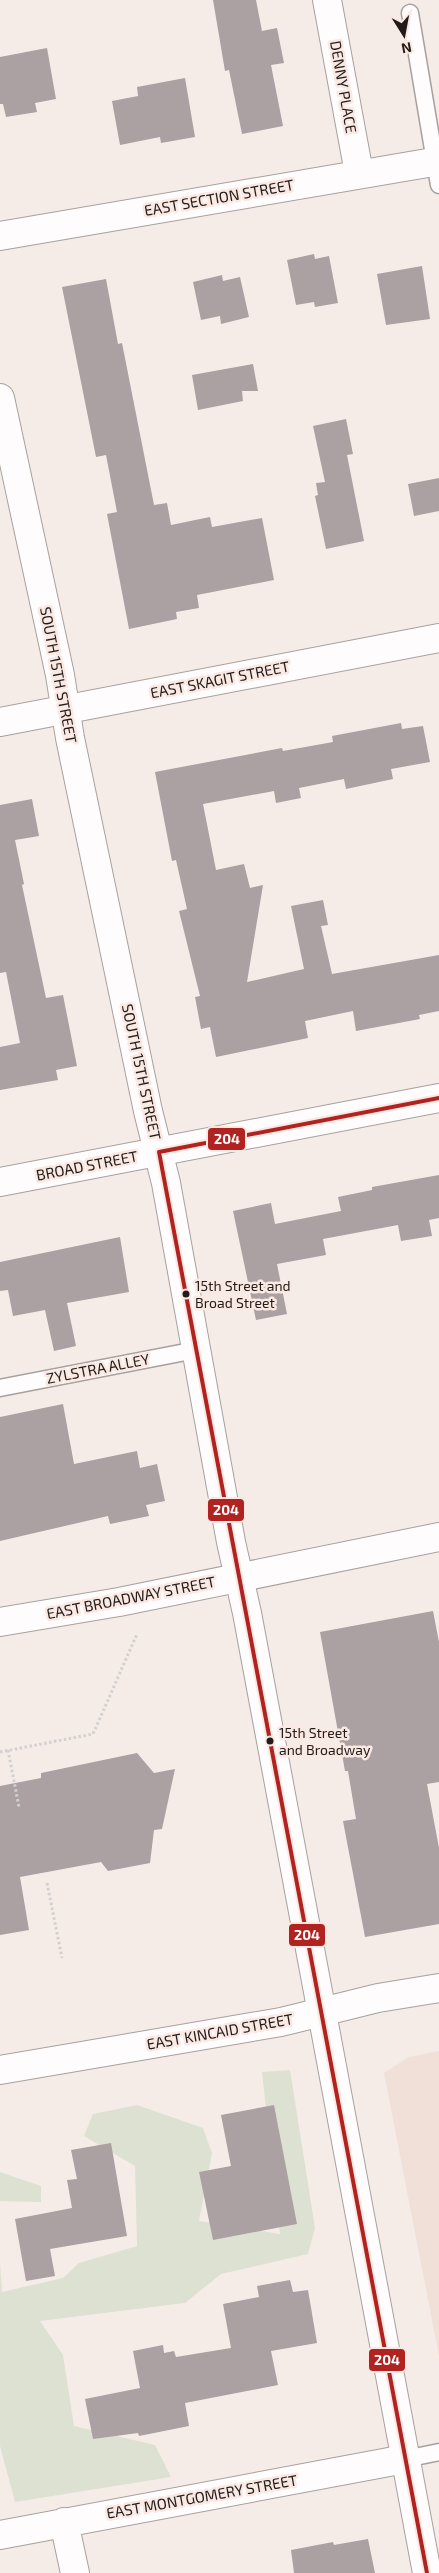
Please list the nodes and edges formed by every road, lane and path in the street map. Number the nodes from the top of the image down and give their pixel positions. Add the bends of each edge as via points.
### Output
1 (328, 0) edge
2 (410, 13) dead end
3 (437, 169) edge
4 (360, 173) junction
5 (0, 236) edge
6 (0, 398) edge
7 (439, 638) edge
8 (66, 710) junction
9 (0, 722) edge
10 (439, 1098) edge
11 (159, 1152) junction
12 (0, 1182) edge
13 (196, 1350) junction
14 (0, 1388) edge
15 (439, 1537) edge
16 (239, 1578) junction
17 (0, 1622) edge
18 (137, 1634) dead end
19 (8, 1750) junction
20 (0, 1752) edge
21 (19, 1807) dead end
22 (47, 1883) dead end
23 (62, 1958) dead end
24 (439, 1988) edge
25 (322, 2012) junction
26 (0, 2070) edge
27 (439, 2452) edge
28 (405, 2459) junction
29 (64, 2522) junction
30 (0, 2534) edge
31 (74, 2573) edge
32 (427, 2573) edge

1 - 4 street, DENNY PLACE
2 - 3 lane
3 - 4 street, EAST SECTION STREET
4 - 5 street, EAST SECTION STREET
6 - 8 street, SOUTH 15TH STREET
7 - 8 street, EAST SKAGIT STREET
8 - 9 street, EAST SKAGIT STREET
8 - 11 street, SOUTH 15TH STREET
10 - 11 street, BROAD STREET
11 - 12 street, BROAD STREET
11 - 13 street, SOUTH 15TH STREET
13 - 14 lane, ZYLSTRA ALLEY
13 - 16 street, SOUTH 15TH STREET
15 - 16 street, EAST BROADWAY STREET
16 - 17 street, EAST BROADWAY STREET
16 - 25 street, SOUTH 15TH STREET
18 - 19 path via 93,1734
19 - 20 path
19 - 21 path
22 - 23 path
24 - 25 street, EAST KINCAID STREET
25 - 26 street, EAST KINCAID STREET via 281,2022
25 - 28 street, SOUTH 15TH STREET
27 - 28 lane
28 - 29 street, EAST MONTGOMERY STREET
28 - 32 street, SOUTH 15TH STREET
29 - 30 street, EAST MONTGOMERY STREET
29 - 31 street

